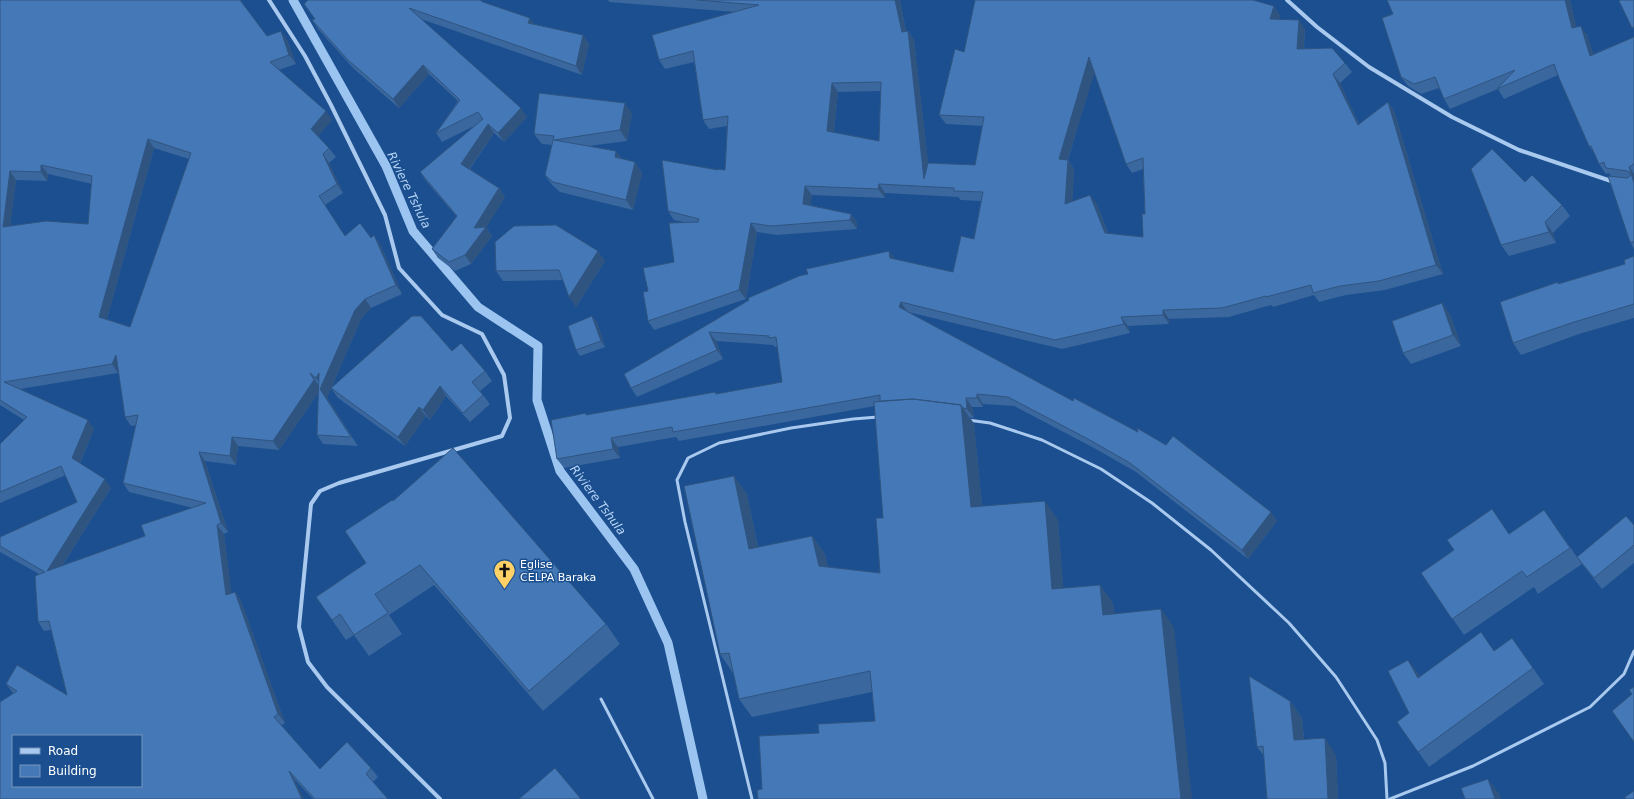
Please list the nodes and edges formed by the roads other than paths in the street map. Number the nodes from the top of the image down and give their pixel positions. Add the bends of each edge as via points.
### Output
1 (269, 0) edge
2 (1288, 0) edge
3 (1619, 182) edge
4 (882, 417) edge
5 (962, 419) edge
6 (1634, 651) edge
7 (601, 699) dead end
8 (440, 799) edge
9 (653, 799) edge
10 (752, 799) edge
11 (1388, 799) edge

1 - 8 street via 305,56 385,215 399,268 442,315 482,334 504,375 510,418 502,436 339,483 320,491 311,504 299,628 308,662 327,687
2 - 3 street via 1368,67 1452,117 1519,150
4 - 10 lane via 791,428 719,443 688,458 677,480
5 - 11 lane via 990,423 1042,440 1101,469 1152,503 1211,550 1289,623 1336,677 1377,740 1385,763
6 - 11 lane via 1624,674 1590,707 1473,766
7 - 9 lane

